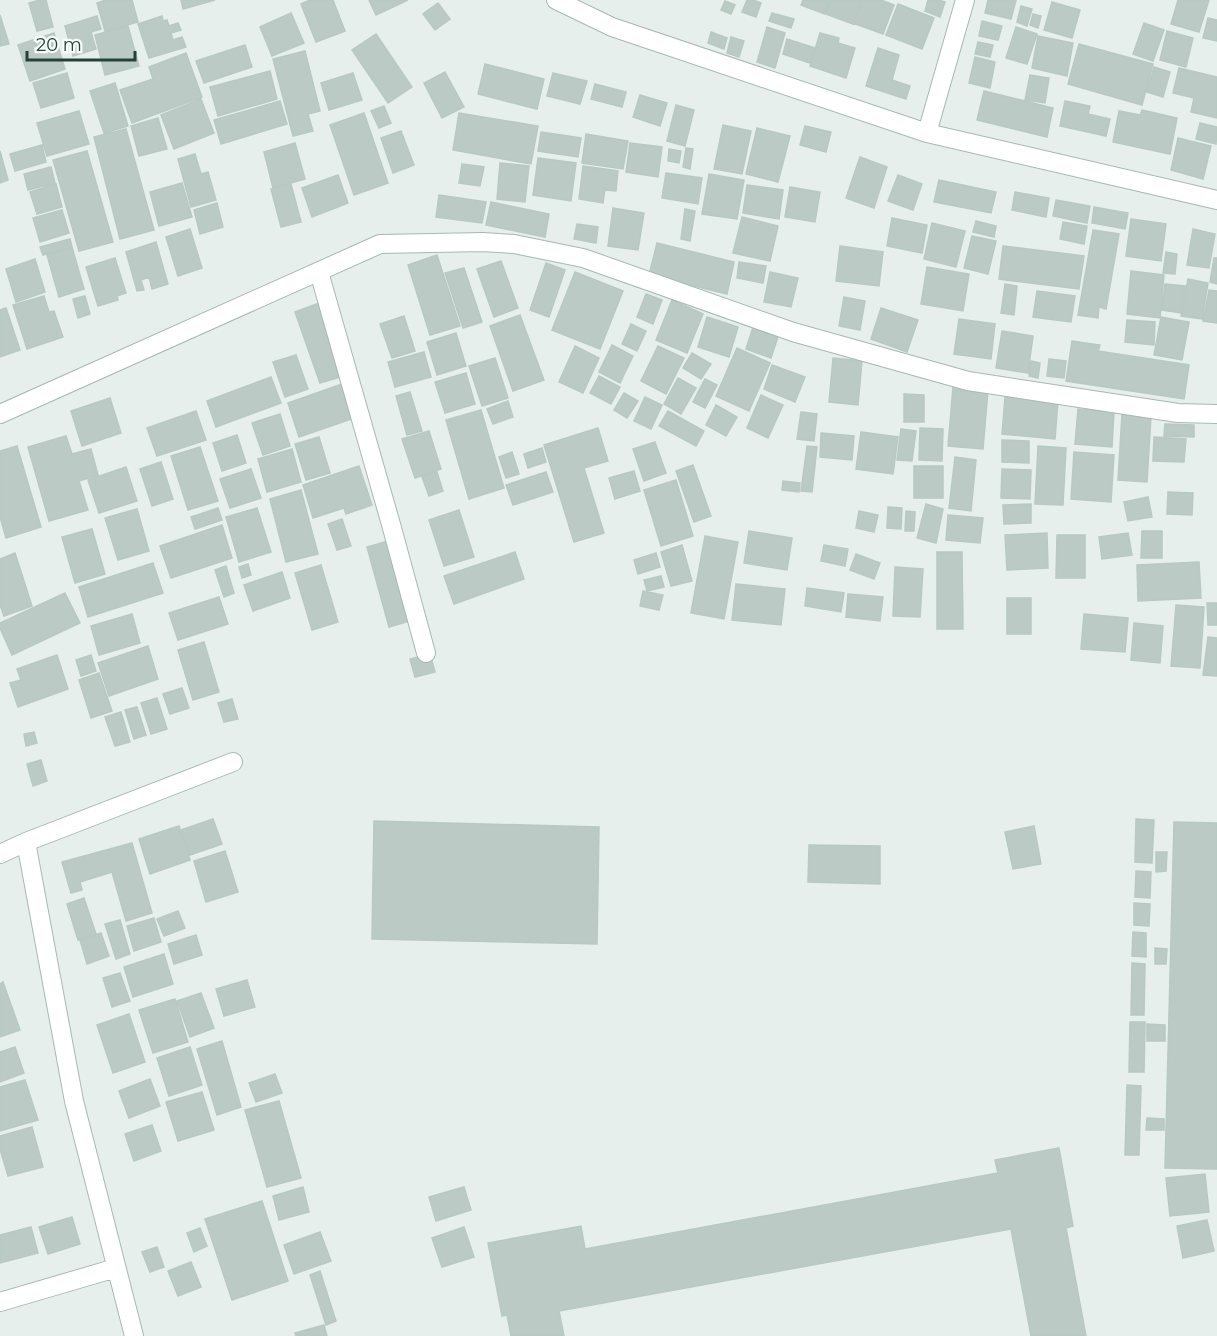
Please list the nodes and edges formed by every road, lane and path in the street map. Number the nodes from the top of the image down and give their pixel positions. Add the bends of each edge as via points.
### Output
1 (556, 0) edge
2 (965, 0) edge
3 (927, 133) junction
4 (1217, 200) edge
5 (319, 272) junction
6 (0, 414) edge
7 (1217, 414) edge
8 (426, 653) dead end
9 (233, 762) dead end
10 (26, 842) junction
11 (0, 854) edge
12 (116, 1268) junction
13 (0, 1302) edge
14 (134, 1336) edge

1 - 3 street via 612,27
2 - 3 street
3 - 4 street
5 - 6 street
5 - 7 street via 380,244 514,244 583,258 793,332 968,381 1178,413
5 - 8 street
9 - 10 street
10 - 11 street
10 - 12 street via 74,1101
12 - 13 street
12 - 14 street

